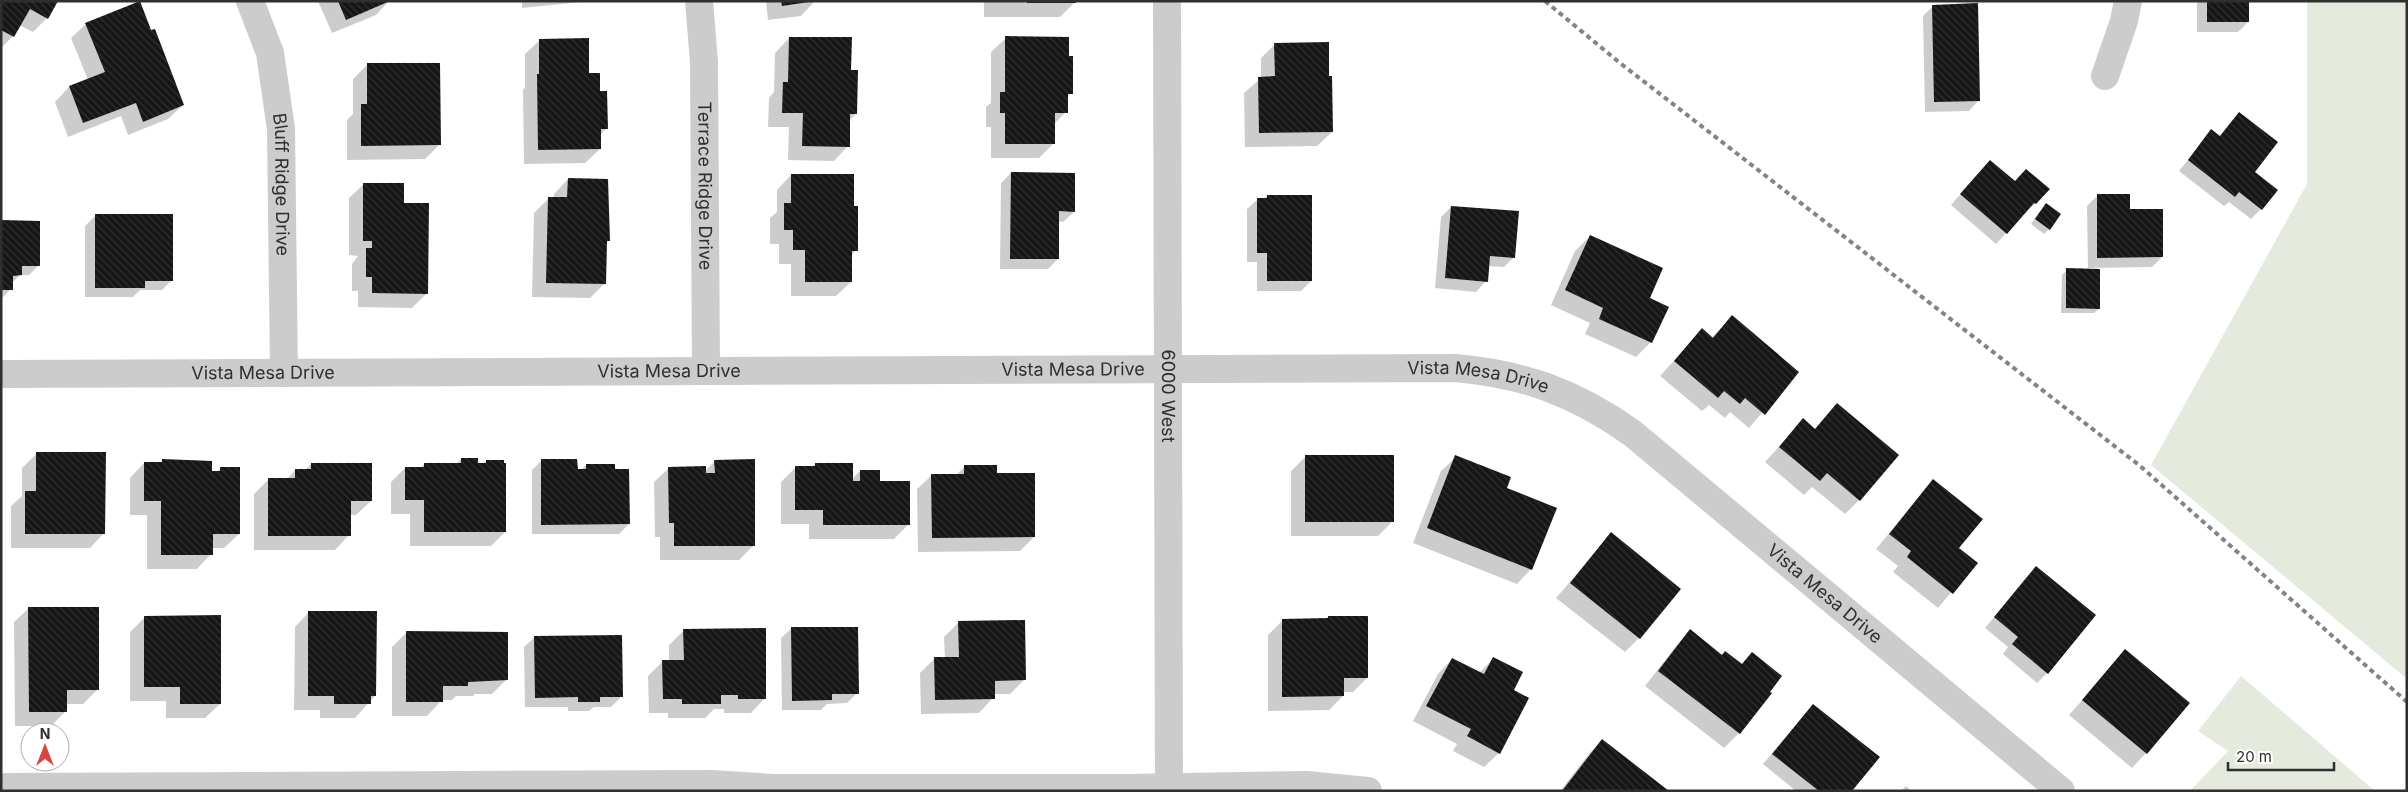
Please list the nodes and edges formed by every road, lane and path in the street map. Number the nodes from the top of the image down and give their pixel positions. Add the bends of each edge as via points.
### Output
1 (250, 1) edge
2 (699, 1) edge
3 (1167, 1) edge
4 (2128, 1) edge
5 (2105, 76) dead end
6 (1168, 370) junction
7 (706, 371) junction
8 (284, 372) junction
9 (1, 374) edge
10 (1, 787) edge
11 (711, 787) edge
12 (1169, 789) edge
13 (1368, 791) edge
14 (2061, 791) edge

1 - 8 street, Bluff Ridge Drive via 270,53 281,129
2 - 7 street, Terrace Ridge Drive via 704,62
3 - 6 street, 6000 West
4 - 5 street
6 - 7 street, Vista Mesa Drive
6 - 12 street, 6000 West
6 - 14 street, Vista Mesa Drive via 1455,368 1518,377 1578,399 1632,433
7 - 8 street, Vista Mesa Drive
8 - 9 street, Vista Mesa Drive
10 - 11 street
11 - 12 street
12 - 13 street via 1307,785

